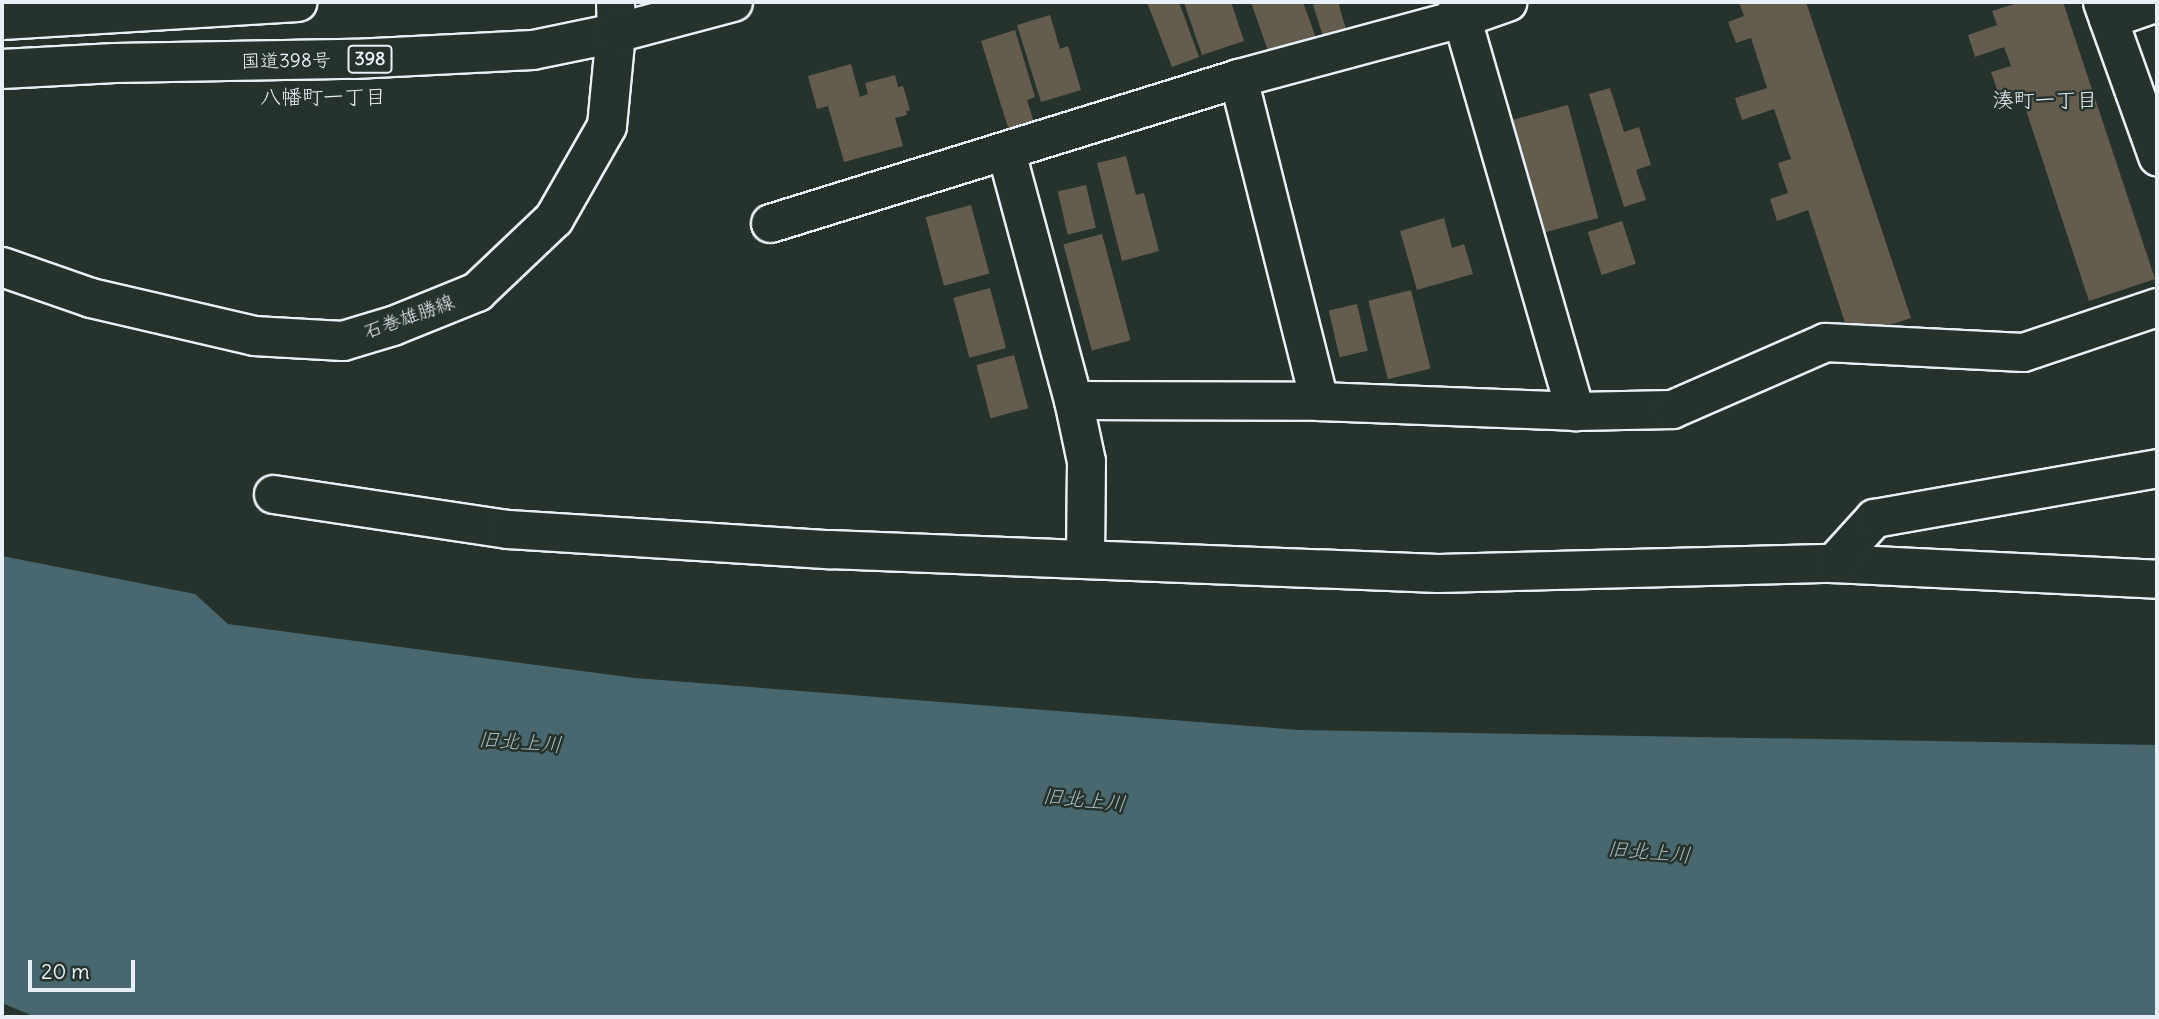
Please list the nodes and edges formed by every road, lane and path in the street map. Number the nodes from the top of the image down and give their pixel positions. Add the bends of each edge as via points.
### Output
1 (297, 2) edge
2 (733, 2) edge
3 (1507, 2) edge
4 (2157, 2) edge
5 (1461, 9) edge
6 (2105, 10) edge
7 (616, 17) edge
8 (2, 20) edge
9 (2, 69) edge
10 (1238, 78) junction
11 (1006, 152) junction
12 (2157, 156) edge
13 (770, 223) dead end
14 (2, 267) edge
15 (2157, 307) edge
16 (1073, 400) junction
17 (1319, 401) junction
18 (1575, 411) junction
19 (2157, 468) edge
20 (273, 494) dead end
21 (1085, 559) junction
22 (1833, 563) junction
23 (2157, 579) edge

1 - 8 street
2 - 7 main road, 国道398号 / 398
3 - 5 street
4 - 6 street
5 - 10 street
5 - 18 street
6 - 12 street
7 - 9 main road, 国道398号 / 398 via 533,50 354,60
7 - 14 main road, 石巻雄勝線 via 607,126 554,219 477,292 343,341 254,336 91,298
10 - 11 street
10 - 17 street
11 - 13 street
11 - 16 street
15 - 18 street via 2023,352 1825,342 1672,408
16 - 17 street
16 - 21 street via 1086,461
17 - 18 street
19 - 22 street via 1874,518
20 - 21 street via 507,529
21 - 22 street via 1438,573
22 - 23 street

